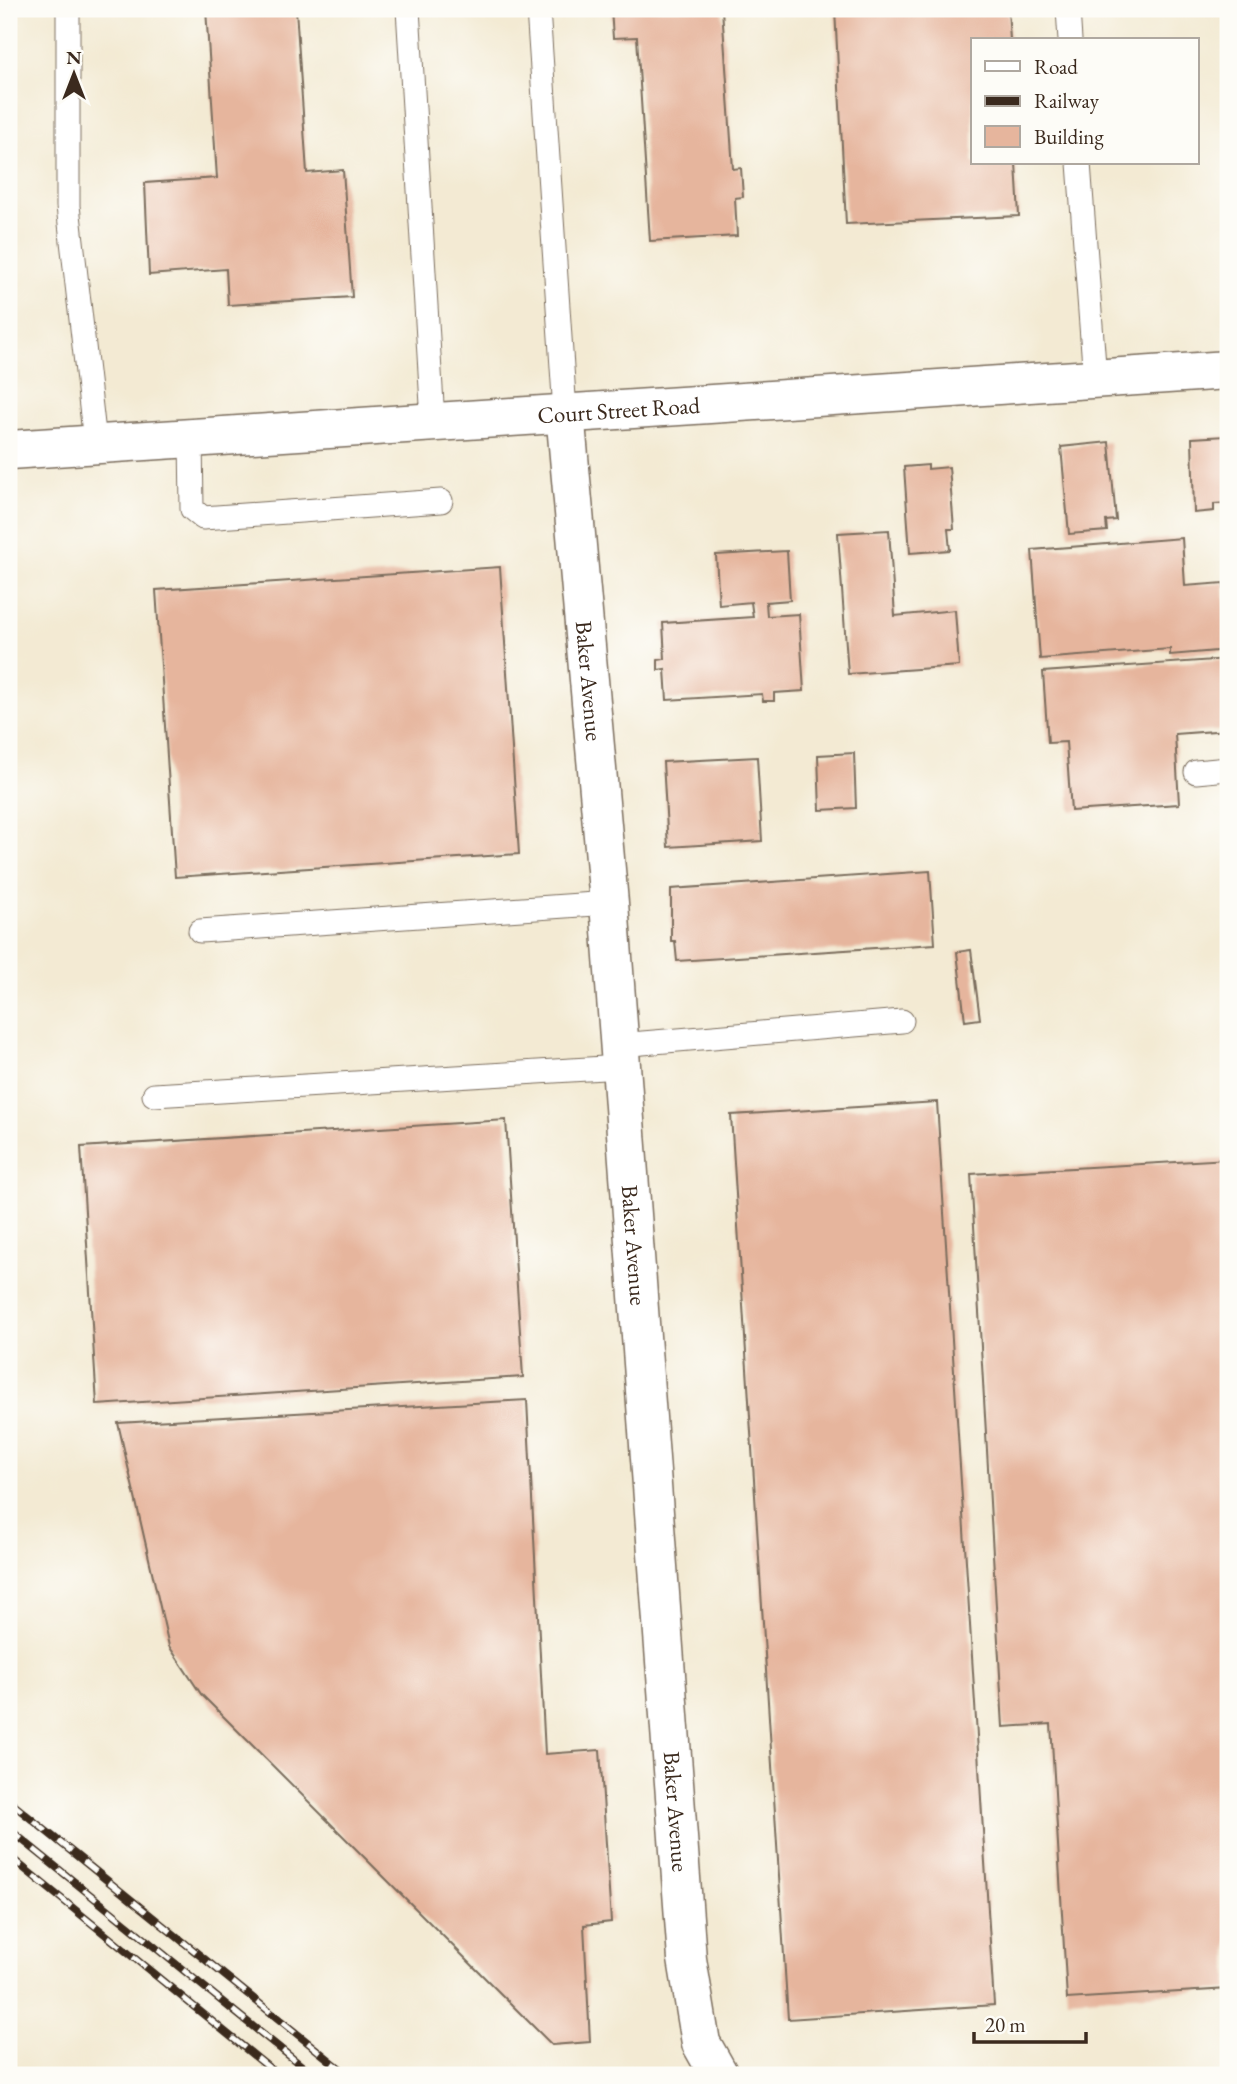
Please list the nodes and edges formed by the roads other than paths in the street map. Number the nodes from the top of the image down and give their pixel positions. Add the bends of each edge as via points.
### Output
1 (68, 9) edge
2 (408, 9) edge
3 (538, 9) edge
4 (1068, 9) edge
5 (1070, 38) edge
6 (1079, 164) edge
7 (1228, 370) edge
8 (1096, 379) junction
9 (565, 412) junction
10 (433, 421) junction
11 (191, 437) junction
12 (95, 442) junction
13 (9, 450) edge
14 (442, 501) dead end
15 (1228, 769) edge
16 (1196, 772) dead end
17 (608, 903) junction
18 (200, 931) dead end
19 (902, 1021) dead end
20 (620, 1056) junction
21 (153, 1095) dead end
22 (719, 2075) edge

1 - 12 lane via 68,206
2 - 10 lane
3 - 9 lane
4 - 5 lane
6 - 8 lane
7 - 8 street, Court Street Road
8 - 9 street, Court Street Road
9 - 10 street, Court Street Road
9 - 17 street, Baker Avenue
10 - 11 street, Court Street Road
11 - 12 street, Court Street Road
11 - 14 lane via 192,509 203,518
12 - 13 street, Court Street Road
15 - 16 lane
17 - 18 lane
17 - 20 street, Baker Avenue
19 - 20 lane
20 - 21 lane
20 - 22 street, Baker Avenue via 687,1959 701,2043

